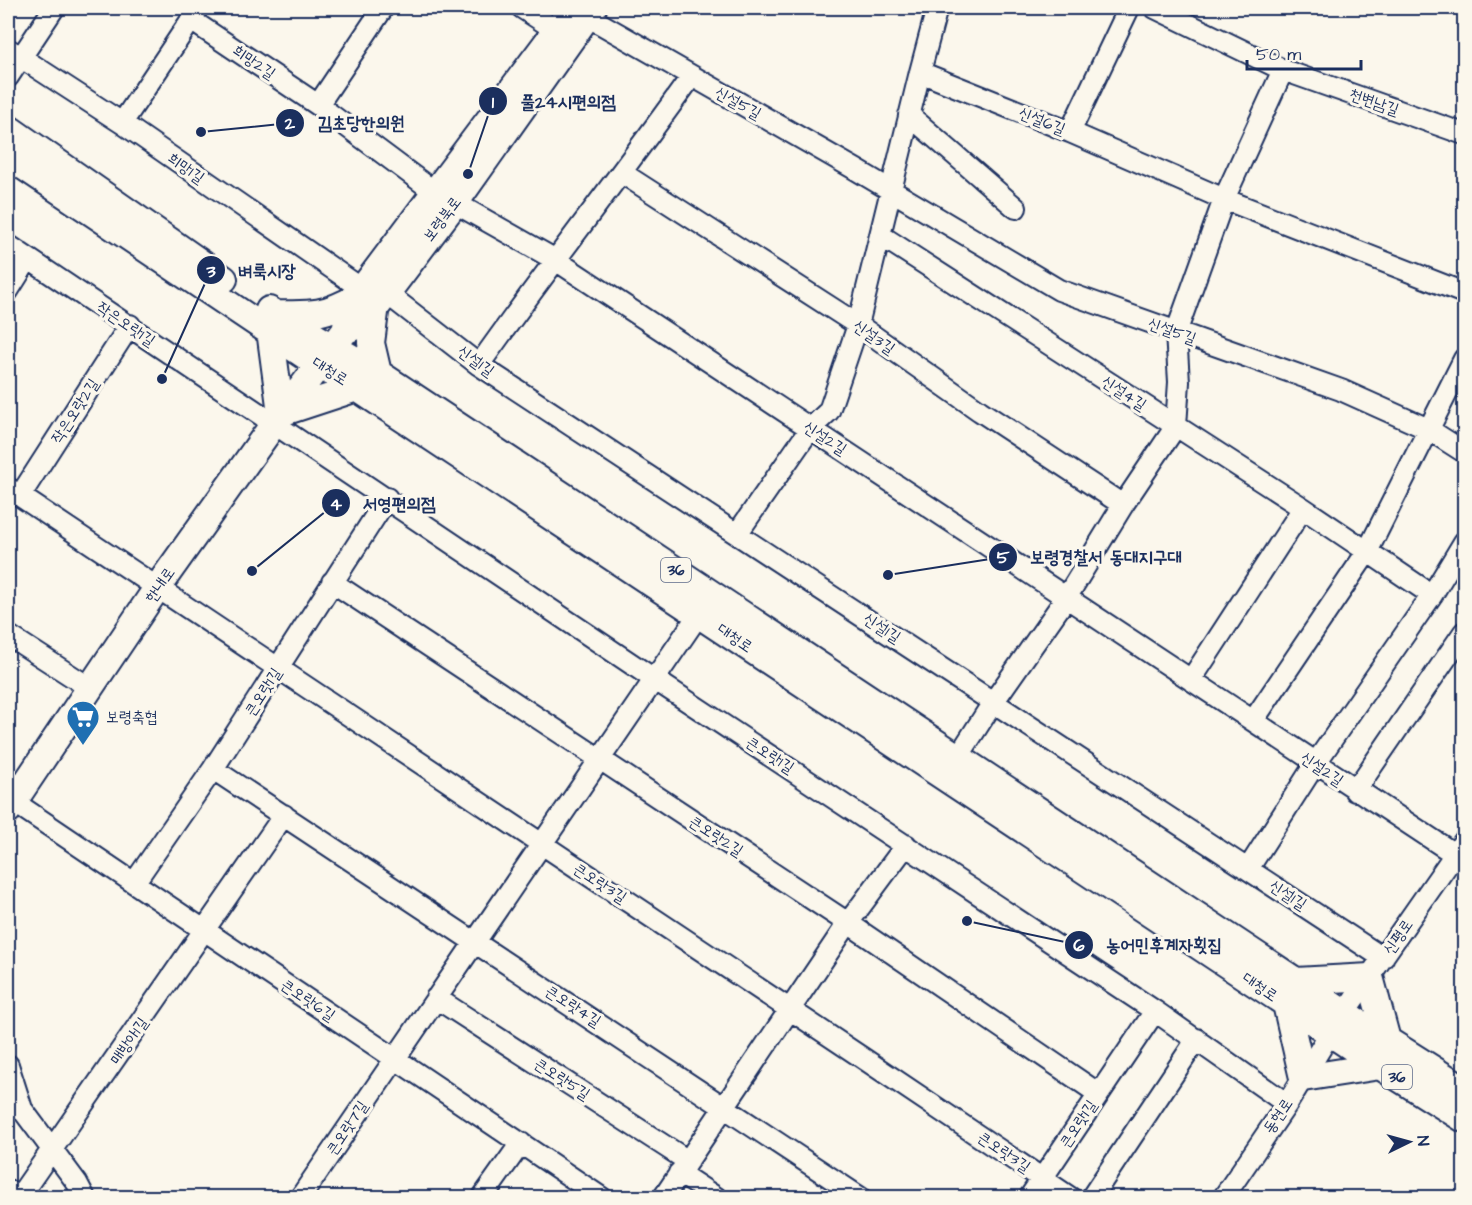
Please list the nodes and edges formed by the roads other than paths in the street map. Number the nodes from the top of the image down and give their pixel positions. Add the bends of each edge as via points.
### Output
1 (54, 8) edge
2 (382, 8) edge
3 (522, 8) edge
4 (937, 8) edge
5 (1129, 8) edge
6 (1155, 8) edge
7 (584, 10) edge
8 (195, 14) edge
9 (556, 30) junction
10 (15, 53) edge
11 (1283, 70) junction
12 (920, 72) junction
13 (8, 77) edge
14 (691, 77) junction
15 (318, 105) junction
16 (909, 115) junction
17 (122, 123) junction
18 (8, 128) edge
19 (1070, 132) junction
20 (1464, 134) edge
21 (8, 156) edge
22 (622, 173) junction
23 (889, 190) junction
24 (446, 198) junction
25 (1224, 199) junction
26 (1016, 208) dead end
27 (880, 235) junction
28 (8, 245) edge
29 (28, 259) junction
30 (554, 260) junction
31 (8, 291) edge
32 (1464, 293) edge
33 (370, 296) junction
34 (273, 322) junction
35 (130, 325) junction
36 (858, 325) junction
37 (1176, 333) junction
38 (332, 348) junction
39 (1464, 359) edge
40 (479, 365) junction
41 (378, 373) junction
42 (357, 388) junction
43 (277, 419) junction
44 (1176, 426) junction
45 (810, 429) junction
46 (1428, 429) junction
47 (1464, 452) edge
48 (14, 492) edge
49 (387, 498) junction
50 (1123, 505) junction
51 (1303, 508) junction
52 (737, 534) junction
53 (1464, 542) edge
54 (1367, 552) junction
55 (332, 582) junction
56 (158, 588) junction
57 (1432, 595) junction
58 (1066, 598) junction
59 (699, 614) junction
60 (1464, 632) edge
61 (8, 635) edge
62 (278, 670) junction
63 (654, 679) junction
64 (1191, 680) junction
65 (90, 688) junction
66 (994, 701) junction
67 (1253, 721) junction
68 (599, 759) junction
69 (1315, 764) junction
70 (951, 767) junction
71 (213, 769) junction
72 (1355, 791) junction
73 (9, 803) edge
74 (284, 815) junction
75 (541, 845) junction
76 (906, 845) junction
77 (1460, 848) edge
78 (1248, 869) junction
79 (134, 883) junction
80 (848, 923) junction
81 (206, 931) junction
82 (474, 942) junction
83 (1376, 968) junction
84 (1291, 993) junction
85 (436, 998) junction
86 (790, 1007) junction
87 (1155, 1011) junction
88 (1337, 1023) junction
89 (1197, 1039) junction
90 (1387, 1040) junction
91 (394, 1058) junction
92 (8, 1065) edge
93 (1380, 1066) junction
94 (1303, 1078) junction
95 (1464, 1089) edge
96 (1099, 1094) junction
97 (1287, 1104) junction
98 (725, 1106) junction
99 (1464, 1119) edge
100 (522, 1143) junction
101 (53, 1150) junction
102 (683, 1167) junction
103 (1042, 1178) junction
104 (575, 1190) edge
105 (8, 1191) edge
106 (20, 1197) edge
107 (85, 1197) edge
108 (300, 1197) edge
109 (482, 1197) edge
110 (602, 1197) edge
111 (663, 1197) edge
112 (717, 1197) edge
113 (861, 1197) edge
114 (1029, 1197) edge
115 (1071, 1197) edge
116 (1091, 1197) edge
117 (1223, 1197) edge

1 - 10 street
2 - 15 street
3 - 9 street
4 - 12 street
5 - 19 street
6 - 11 street, 천변남길
7 - 9 main road, 보령북로
7 - 14 street, 신설5길
7 - 24 main road, 보령북로
8 - 15 street, 희망2길
8 - 17 street, 희망2길
9 - 24 main road, 보령북로
10 - 13 street
10 - 17 street, 희망1길
11 - 20 street, 천변남길
11 - 25 street
12 - 16 street
12 - 19 street, 신설6길
14 - 22 street
14 - 23 street, 신설5길
15 - 24 street, 희망2길
16 - 23 street
16 - 26 street
17 - 33 street, 희망1길
18 - 34 main road, 대청로 / 36
19 - 25 street, 신설6길
21 - 34 main road, 대청로 / 36
22 - 30 street
22 - 36 street, 신설3길
23 - 27 street
23 - 37 street, 신설5길 via 1059,290
24 - 30 street, 신설2길
24 - 33 main road, 보령북로
25 - 32 street, 신설6길
25 - 37 street
27 - 36 street
27 - 44 street, 신설4길
28 - 29 street, 작은오랏1길
29 - 31 street
29 - 35 street, 작은오랏1길
30 - 40 street
30 - 45 street, 신설2길
33 - 34 main road via 332,311
33 - 38 main road, 보령북로 via 351,304
33 - 40 street, 신설1길
33 - 41 main road via 371,343
34 - 38 main road, 대청로 / 36
34 - 43 main road
35 - 43 street, 작은오랏1길
35 - 48 street, 작은오랏2길
36 - 45 street via 829,411
36 - 50 street, 신설3길
37 - 44 street
37 - 46 street, 신설5길 via 1341,390
38 - 41 main road, 대청로 / 36
38 - 42 main road, 대청로 / 36
38 - 43 main road, 한내로
39 - 46 street
40 - 52 street, 신설1길
41 - 70 main road, 대청로 / 36
42 - 43 main road
42 - 59 main road, 대청로 / 36
43 - 49 street, 큰오랏1길
43 - 56 main road, 한내로
44 - 50 street
44 - 51 street, 신설4길
45 - 52 street
45 - 58 street, 신설2길
46 - 47 street, 신설5길
46 - 54 street
48 - 56 street, 작은오랏2길
49 - 55 street, 큰오랏1길
49 - 63 street, 큰오랏1길
50 - 58 street
51 - 54 street, 신설4길
51 - 64 street
52 - 66 street, 신설1길
53 - 57 street
54 - 57 street, 신설4길
54 - 67 street
55 - 62 street, 큰오랏1길
55 - 68 street, 큰오랏2길
56 - 62 street, 큰오랏3길
56 - 65 main road, 한내로
57 - 69 street
58 - 64 street, 신설2길
58 - 66 street
59 - 63 street, 큰오랏7길
59 - 70 main road, 대청로 / 36
60 - 72 street
61 - 65 street
62 - 71 street, 큰오랏1길
62 - 75 street, 큰오랏3길
63 - 68 street, 큰오랏7길
63 - 76 street, 큰오랏1길
64 - 67 street, 신설2길
65 - 73 main road, 한내로
66 - 70 street
66 - 78 street, 신설1길
67 - 69 street, 신설2길
68 - 75 street, 큰오랏7길
68 - 80 street, 큰오랏2길
69 - 72 street, 신설2길
69 - 78 street
70 - 84 main road, 대청로 / 36
71 - 74 street, 큰오랏4길
71 - 79 street, 큰오랏1길
72 - 77 street, 신설2길
73 - 79 street, 큰오랏6길
74 - 81 street
74 - 82 street, 큰오랏4길
75 - 82 street, 큰오랏7길
75 - 86 street, 큰오랏3길
76 - 80 street
76 - 87 street, 큰오랏1길
77 - 83 street, 신평로
78 - 83 street, 신설1길
79 - 81 street, 큰오랏6길
80 - 86 street
80 - 96 street, 큰오랏2길
81 - 91 street, 큰오랏6길
81 - 101 street, 매방아1길
82 - 85 street, 큰오랏7길
82 - 98 street, 큰오랏4길
83 - 84 main road
83 - 88 street, 신평로
83 - 90 main road
84 - 88 main road, 대청로 / 36
84 - 94 main road
85 - 91 street, 큰오랏7길
85 - 102 street, 큰오랏5길
86 - 98 street
86 - 103 street, 큰오랏3길
87 - 89 street, 큰오랏1길
87 - 96 street, 큰오랏1길
88 - 90 main road, 대청로 / 36
88 - 93 main road, 대청로 / 36
88 - 94 street, 동현로
89 - 97 street, 큰오랏1길
89 - 116 street
90 - 95 main road, 대청로 / 36
91 - 100 street, 큰오랏6길
91 - 108 street, 큰오랏7길
92 - 101 street via 22,1109
93 - 94 main road
93 - 99 main road, 대청로 / 36
94 - 97 street, 동현로
96 - 103 street, 큰오랏1길
97 - 117 street, 동현로
98 - 102 street
98 - 113 street, 큰오랏4길
100 - 104 street, 큰오랏6길
100 - 109 street
101 - 106 street, 매방아1길
101 - 107 street
102 - 111 street
102 - 112 street, 큰오랏5길
103 - 114 street, 큰오랏3길
103 - 115 street, 큰오랏3길
104 - 110 street, 큰오랏6길
105 - 106 street

